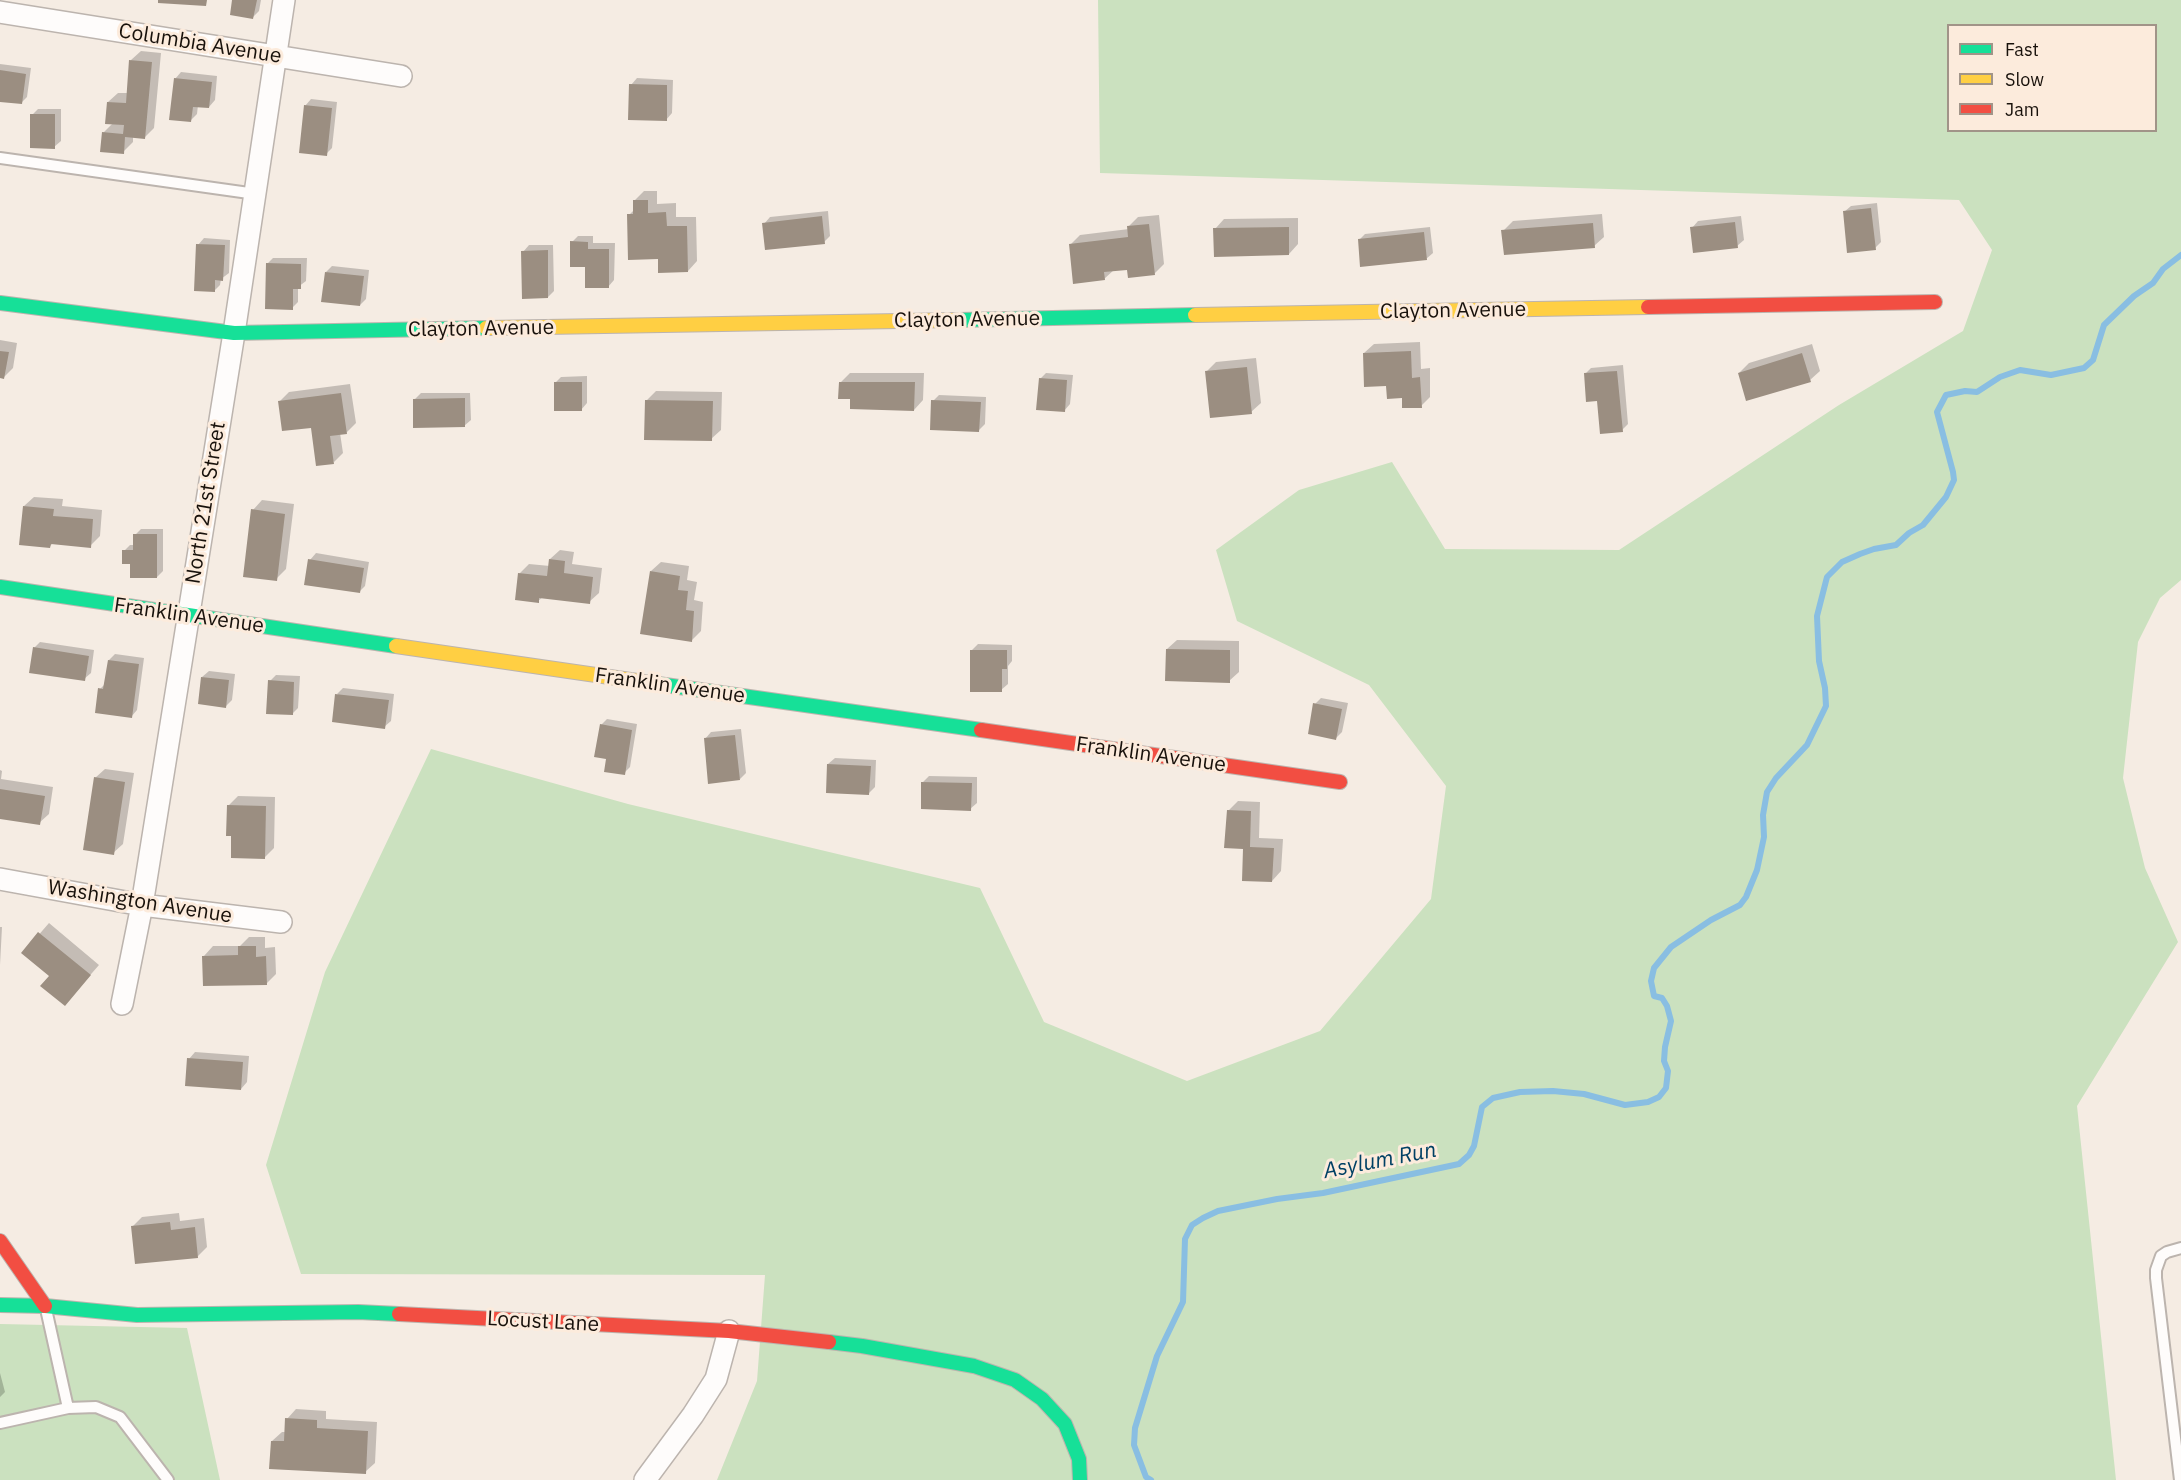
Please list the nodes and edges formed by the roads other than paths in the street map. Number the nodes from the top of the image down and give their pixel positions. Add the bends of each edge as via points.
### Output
1 (284, 0) edge
2 (0, 12) edge
3 (277, 55) junction
4 (401, 76) dead end
5 (0, 158) edge
6 (256, 194) junction
7 (1935, 302) dead end
8 (0, 303) edge
9 (234, 333) junction
10 (0, 587) edge
11 (188, 616) junction
12 (1340, 782) dead end
13 (0, 879) edge
14 (141, 905) junction
15 (281, 922) dead end
16 (122, 1004) dead end
17 (0, 1241) edge
18 (2181, 1248) edge
19 (0, 1305) edge
20 (45, 1306) junction
21 (729, 1331) junction
22 (68, 1408) junction
23 (0, 1423) edge
24 (168, 1480) edge
25 (645, 1480) edge
26 (1080, 1480) edge
27 (2180, 1480) edge

1 - 3 street, North 21st Street
2 - 3 street, Columbia Avenue
3 - 4 street, Columbia Avenue
3 - 6 street, North 21st Street
5 - 6 lane
6 - 9 street, North 21st Street
7 - 9 street, Clayton Avenue
8 - 9 street, Clayton Avenue
9 - 11 street, North 21st Street
10 - 11 street, Franklin Avenue
11 - 12 street, Franklin Avenue
11 - 14 street, North 21st Street
13 - 14 street, Washington Avenue
14 - 15 street, Washington Avenue
14 - 16 street, North 21st Street
17 - 20 street
18 - 27 lane via 2161,1256 2156,1270
19 - 20 street, Locust Lane
20 - 21 street, Locust Lane via 138,1315 358,1312
20 - 22 lane
21 - 25 street via 716,1379
21 - 26 street, Locust Lane via 862,1346 974,1366 1014,1380 1042,1400 1065,1424 1079,1459
22 - 23 lane
22 - 24 lane via 96,1407 120,1418

